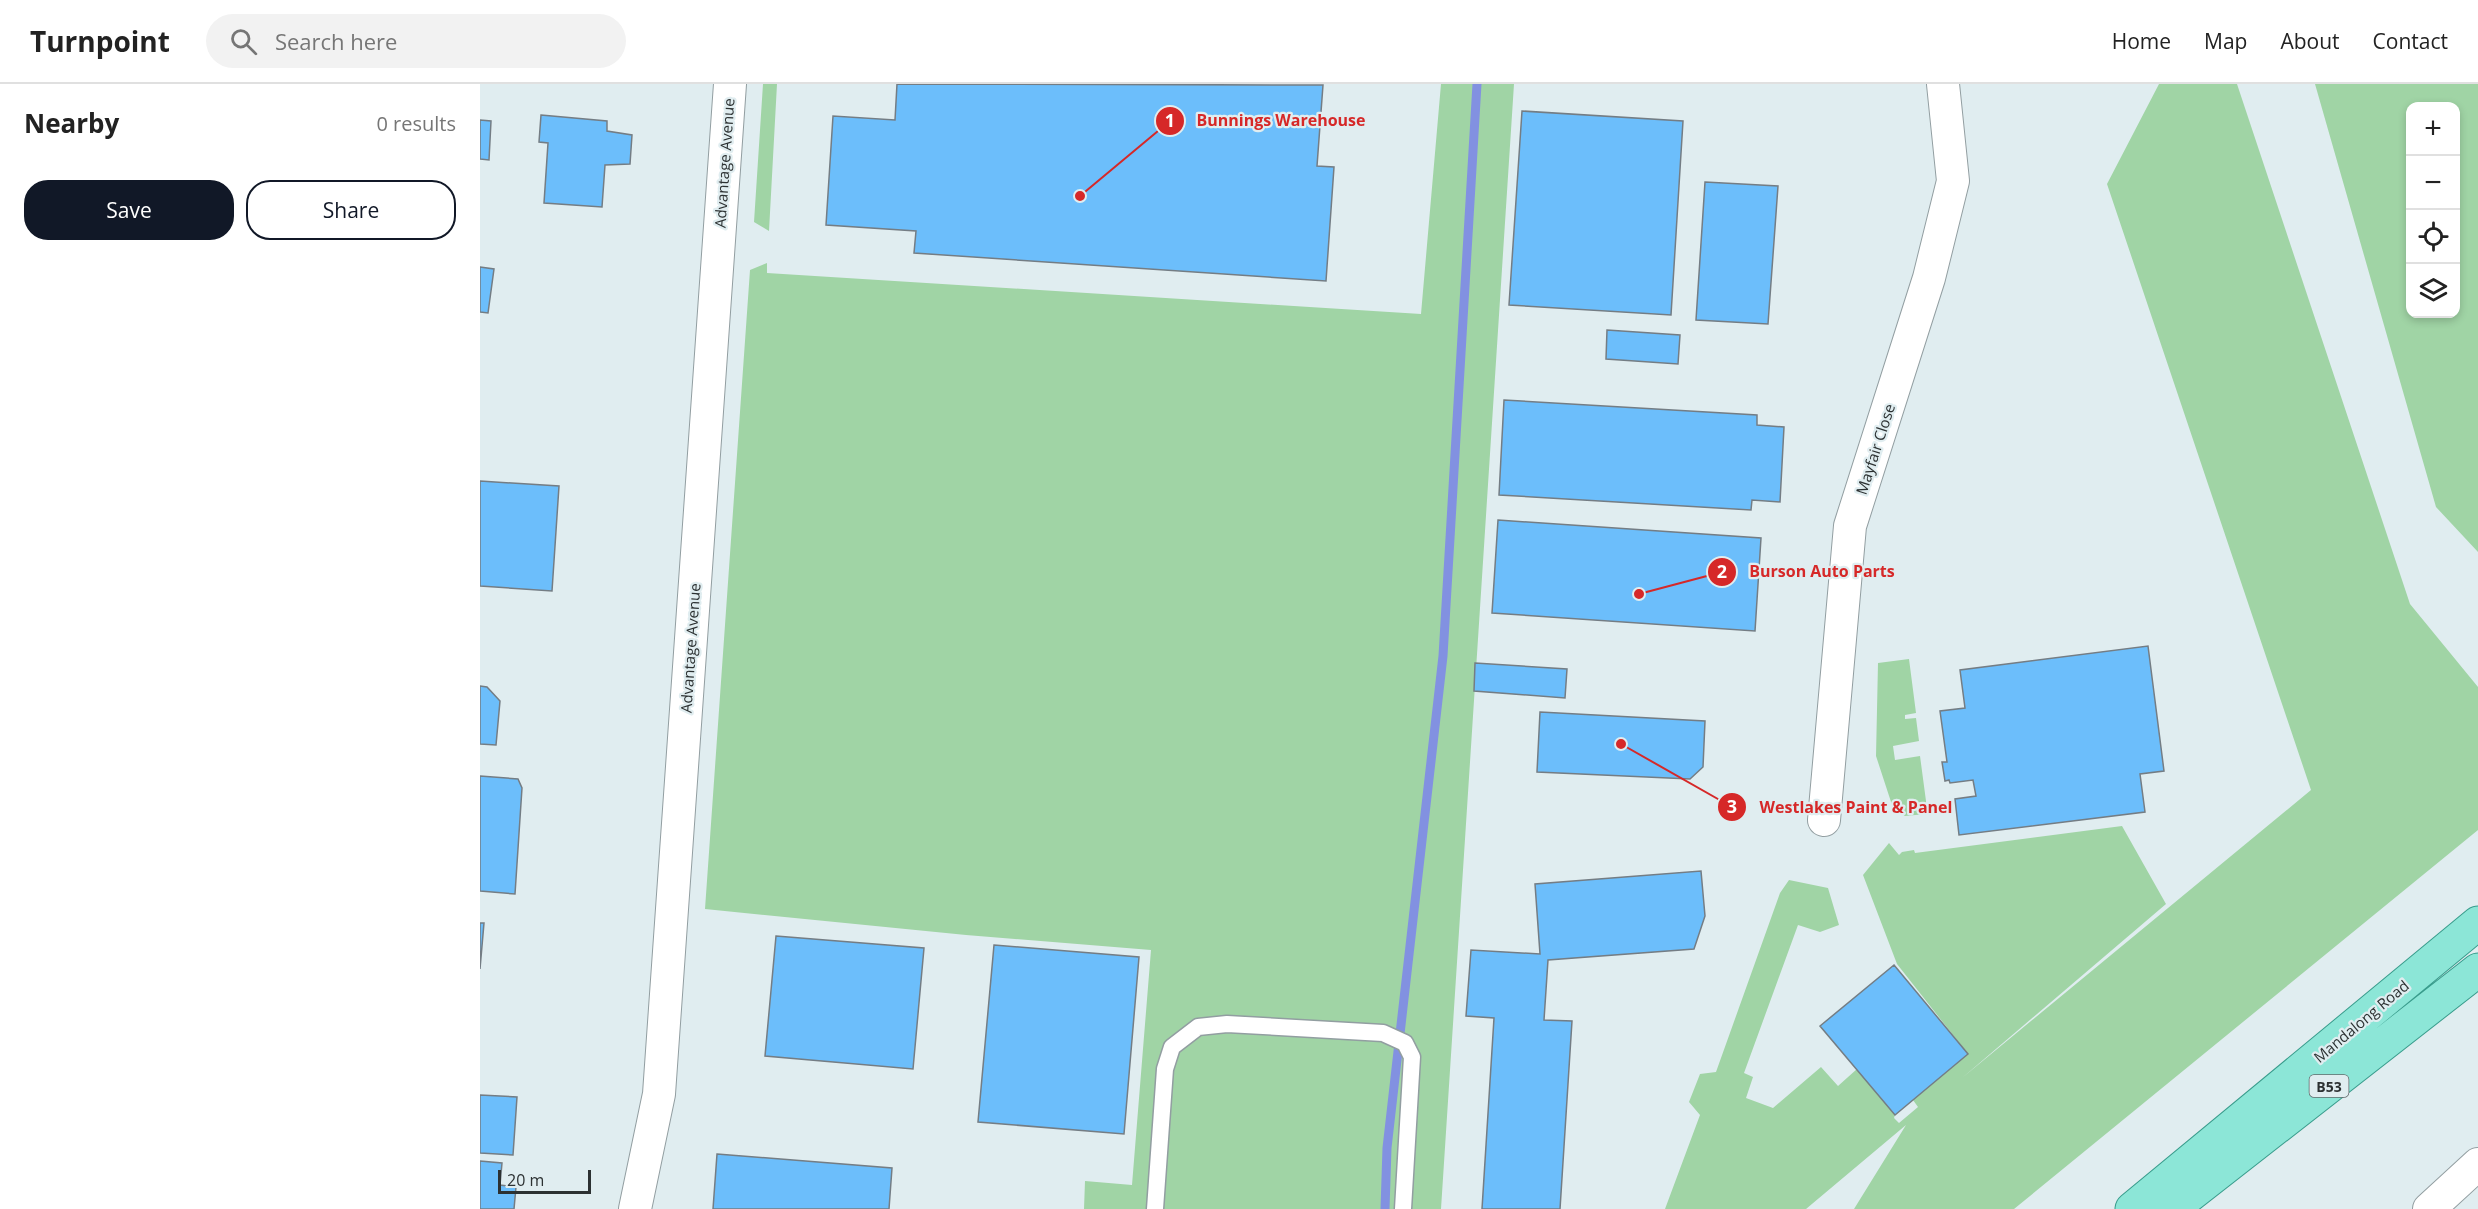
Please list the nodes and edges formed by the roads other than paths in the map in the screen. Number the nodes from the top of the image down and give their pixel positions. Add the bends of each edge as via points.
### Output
1 (730, 84) edge
2 (1944, 84) edge
3 (1824, 820) dead end
4 (2478, 923) edge
5 (2478, 970) edge
6 (2478, 1164) edge
7 (635, 1209) edge
8 (1155, 1209) edge
9 (1403, 1209) edge
10 (2132, 1209) edge
11 (2172, 1209) edge
12 (2429, 1209) edge

1 - 7 street, Advantage Avenue via 659,1094
2 - 3 street, Mayfair Close via 1953,182 1929,278 1850,526
4 - 10 main road, Mandalong Road / B53
5 - 11 main road, Mandalong Road / B53
6 - 12 street
8 - 9 lane via 1165,1069 1172,1047 1198,1027 1227,1024 1383,1034 1405,1043 1412,1057

